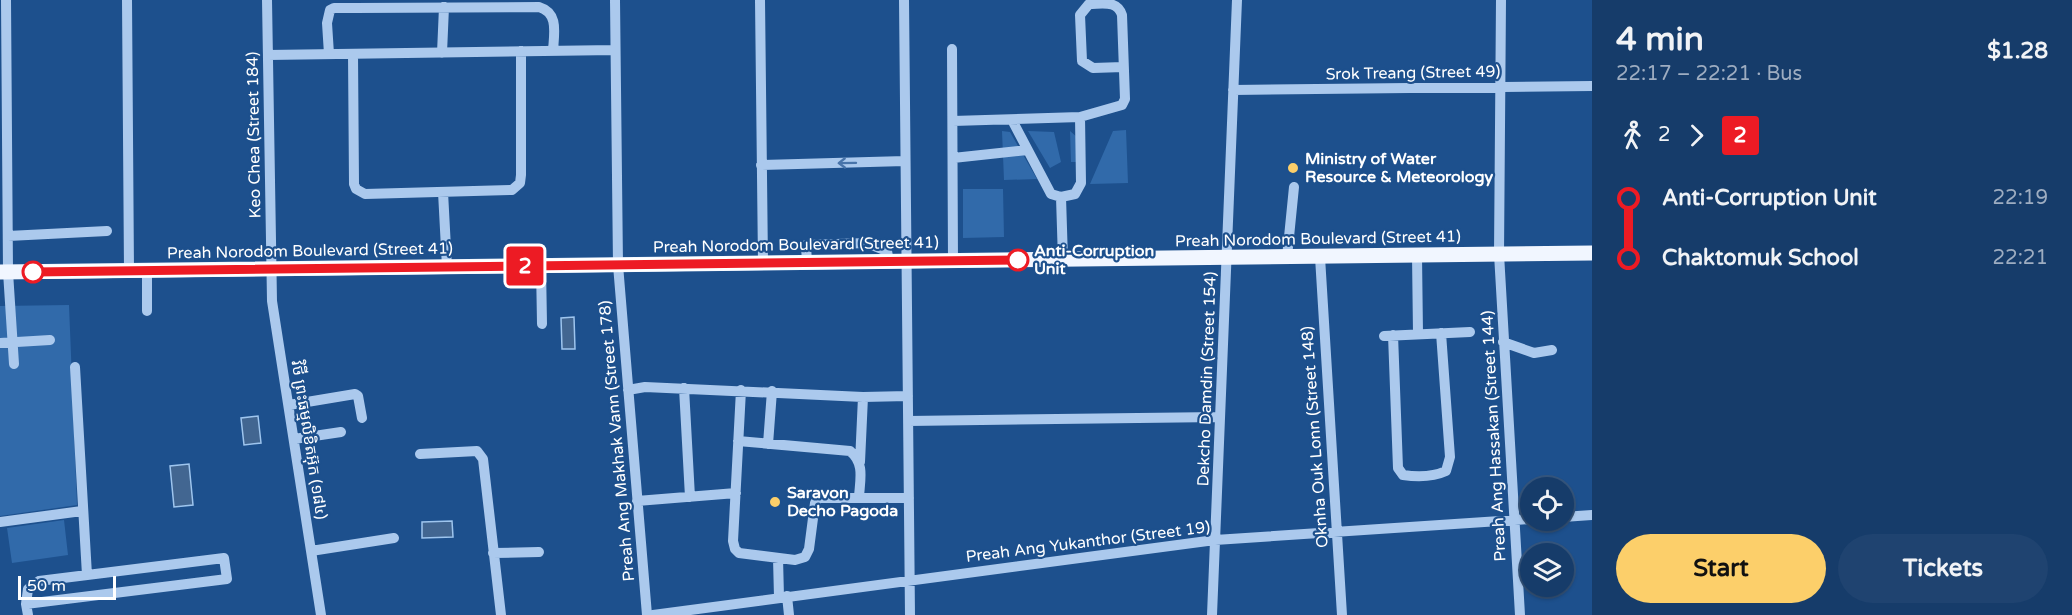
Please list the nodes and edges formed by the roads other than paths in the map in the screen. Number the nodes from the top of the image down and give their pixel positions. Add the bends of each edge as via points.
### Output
1 (6, 0) edge
2 (127, 0) edge
3 (267, 0) edge
4 (615, 0) edge
5 (759, 0) edge
6 (904, 0) edge
7 (1237, 0) edge
8 (1502, 0) edge
9 (522, 3) edge
10 (354, 4) edge
11 (444, 8) junction
12 (952, 49) dead end
13 (615, 50) junction
14 (521, 51) junction
15 (553, 51) junction
16 (442, 53) junction
17 (329, 54) junction
18 (353, 54) junction
19 (268, 55) junction
20 (1123, 67) junction
21 (1592, 86) edge
22 (1501, 87) junction
23 (1233, 90) junction
24 (1080, 117) junction
25 (1012, 120) junction
26 (953, 122) junction
27 (1027, 150) junction
28 (953, 158) junction
29 (905, 161) junction
30 (761, 165) junction
31 (1294, 187) dead end
32 (443, 192) junction
33 (1062, 197) junction
34 (107, 231) dead end
35 (8, 236) junction
36 (1592, 253) edge
37 (1499, 254) junction
38 (1417, 255) junction
39 (1320, 256) junction
40 (1287, 257) junction
41 (1227, 258) junction
42 (1063, 260) junction
43 (953, 261) junction
44 (907, 262) junction
45 (763, 263) junction
46 (618, 265) junction
47 (541, 266) junction
48 (447, 267) junction
49 (271, 269) junction
50 (129, 271) junction
51 (147, 271) junction
52 (4, 272) edge
53 (147, 311) dead end
54 (542, 324) dead end
55 (1470, 332) dead end
56 (1441, 333) junction
57 (1418, 334) junction
58 (50, 340) dead end
59 (12, 342) junction
60 (1503, 342) junction
61 (0, 343) edge
62 (1552, 350) dead end
63 (14, 364) dead end
64 (75, 367) dead end
65 (684, 388) junction
66 (628, 390) junction
67 (741, 390) junction
68 (772, 391) junction
69 (908, 396) junction
70 (863, 397) junction
71 (289, 405) junction
72 (1219, 417) junction
73 (362, 418) dead end
74 (908, 421) junction
75 (341, 432) dead end
76 (294, 439) junction
77 (738, 441) junction
78 (768, 444) junction
79 (420, 454) dead end
80 (860, 463) junction
81 (736, 493) junction
82 (690, 497) junction
83 (859, 497) junction
84 (909, 498) junction
85 (637, 501) junction
86 (82, 511) junction
87 (1592, 515) edge
88 (1574, 516) edge
89 (1514, 520) junction
90 (1520, 520) edge
91 (0, 522) edge
92 (1337, 532) junction
93 (394, 538) dead end
94 (1215, 540) junction
95 (311, 551) junction
96 (539, 552) dead end
97 (493, 553) junction
98 (778, 558) junction
99 (87, 575) junction
100 (910, 580) junction
101 (783, 596) junction
102 (27, 609) edge
103 (321, 615) edge
104 (501, 615) edge
105 (647, 615) edge
106 (653, 615) edge
107 (789, 615) edge
108 (910, 615) edge
109 (1212, 615) edge
110 (1342, 615) edge
111 (1520, 615) edge

1 - 35 street
2 - 50 street
3 - 19 street, Keo Chea (Street 184)
4 - 13 street, Preah Ang Makhak Vann (Street 178)
5 - 30 street
6 - 29 street
7 - 23 street, Dekcho Damdin (Street 154)
8 - 22 street, Preah Ang Hassakan (Street 144)
9 - 11 street
9 - 15 street via 547,9 552,15
10 - 11 street
10 - 17 street via 330,10
11 - 16 street
12 - 26 street
13 - 15 street
13 - 46 street, Preah Ang Makhak Vann (Street 178)
14 - 15 street
14 - 16 street
14 - 32 street via 520,183 512,190
16 - 18 street
17 - 18 street
17 - 19 street
18 - 32 street via 356,189 365,194
19 - 49 street, Keo Chea (Street 184)
20 - 20 street via 1093,68 1082,61 1080,15 1089,4 1113,3 1120,8
20 - 24 street via 1122,105
21 - 22 street, Srok Treang (Street 49)
22 - 23 street, Srok Treang (Street 49)
22 - 37 street, Preah Ang Hassakan (Street 144)
23 - 41 street, Dekcho Damdin (Street 154)
24 - 25 street
24 - 33 street via 1081,183 1075,194
25 - 26 street
25 - 27 street
26 - 28 street
27 - 28 street
27 - 33 street via 1051,194
28 - 43 street
29 -> 30 street
29 - 44 street
30 - 45 street
31 - 40 street
32 - 48 street
33 - 42 street
34 - 35 street
35 - 52 street
36 - 37 main road, Preah Norodom Boulevard (Street 41)
37 - 38 main road, Preah Norodom Boulevard (Street 41)
37 - 60 street, Preah Ang Hassakan (Street 144)
38 - 39 main road, Preah Norodom Boulevard (Street 41)
38 - 57 street
39 - 40 main road, Preah Norodom Boulevard (Street 41)
39 - 92 street, Oknha Ouk Lonn (Street 148)
40 - 41 main road, Preah Norodom Boulevard (Street 41)
41 - 42 main road, Preah Norodom Boulevard (Street 41)
41 - 72 street, Dekcho Damdin (Street 154)
42 - 43 main road, Preah Norodom Boulevard (Street 41)
43 - 44 main road, Preah Norodom Boulevard (Street 41)
44 - 45 main road, Preah Norodom Boulevard (Street 41)
44 - 69 street
45 - 46 main road, Preah Norodom Boulevard (Street 41)
46 - 47 main road, Preah Norodom Boulevard (Street 41)
46 - 66 street, Preah Ang Makhak Vann (Street 178)
47 - 48 main road, Preah Norodom Boulevard (Street 41)
47 - 54 street
48 - 49 main road, Preah Norodom Boulevard (Street 41)
49 - 51 main road, Preah Norodom Boulevard (Street 41)
49 - 71 street, វិថី ព្រះធម្មលិខិតអ៊ុក (១៨៤) via 272,301
50 - 51 main road, Preah Norodom Boulevard (Street 41)
50 - 52 main road, Preah Norodom Boulevard (Street 41)
51 - 53 street
52 - 59 street
55 - 56 street
56 - 57 street
56 - 57 street via 1450,457 1446,471 1412,477 1403,475 1398,468 1388,335
58 - 59 street
59 - 61 street
59 - 63 street
60 - 62 street via 1534,353
60 - 89 street, Preah Ang Hassakan (Street 144)
64 - 86 street
65 - 66 street
65 - 67 street
65 - 82 street
66 - 85 street, Preah Ang Makhak Vann (Street 178)
67 - 68 street
67 - 77 street
68 - 70 street
68 - 78 street
69 - 70 street
69 - 74 street
70 - 80 street
71 - 73 street via 355,394
71 - 76 street, វិថី ព្រះធម្មលិខិតអ៊ុក (១៨៤)
72 - 74 street
72 - 94 street, Dekcho Damdin (Street 154)
74 - 84 street
75 - 76 street
76 - 95 street, វិថី ព្រះធម្មលិខិតអ៊ុក (១៨៤)
77 - 78 street
77 - 81 street
78 - 80 street via 850,451
79 - 97 street via 477,451 483,459
80 - 83 street
81 - 82 street
81 - 98 street via 735,549 739,553
82 - 85 street
83 - 84 street
83 - 98 street via 818,498 805,557
84 - 100 street
85 - 105 street, Preah Ang Makhak Vann (Street 178)
86 - 91 street
86 - 99 street
87 - 88 street
89 - 90 street, Preah Ang Yukanthor (Street 19)
89 - 92 street, Preah Ang Yukanthor (Street 19)
89 - 111 street, Preah Ang Hassakan (Street 144)
92 - 94 street, Preah Ang Yukanthor (Street 19)
92 - 110 street, Oknha Ouk Lonn (Street 148)
93 - 95 street
94 - 100 street, Preah Ang Yukanthor (Street 19)
94 - 109 street, Dekcho Damdin (Street 154)
95 - 103 street, វិថី ព្រះធម្មលិខិតអ៊ុក (១៨៤)
96 - 97 street
97 - 104 street
98 - 101 street
99 - 102 street via 39,580 28,589
99 - 102 street via 224,558 227,579
100 - 101 street, Preah Ang Yukanthor (Street 19)
100 - 108 street
101 - 106 street, Preah Ang Yukanthor (Street 19)
101 - 107 street

